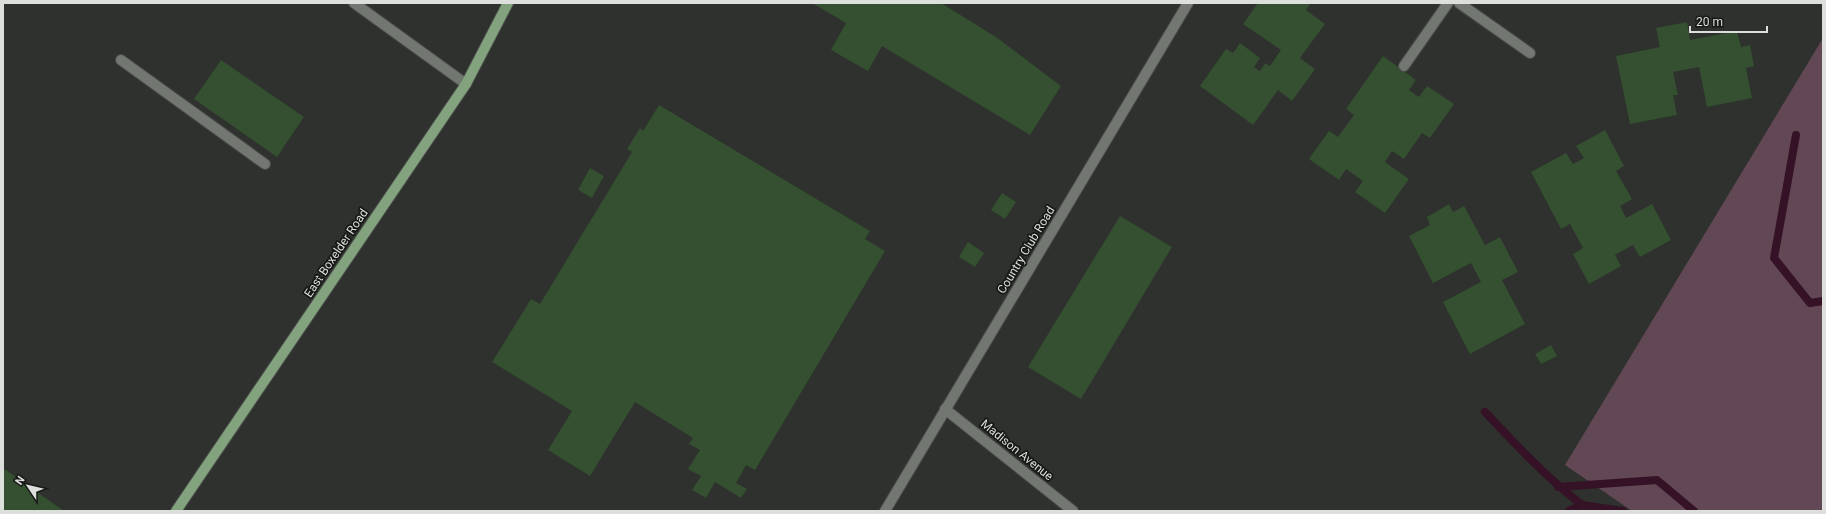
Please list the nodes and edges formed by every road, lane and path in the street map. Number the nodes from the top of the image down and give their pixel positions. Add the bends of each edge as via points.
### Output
1 (354, 3) edge
2 (508, 3) edge
3 (1188, 3) edge
4 (1448, 3) edge
5 (1459, 3) edge
6 (1530, 53) dead end
7 (121, 60) dead end
8 (1404, 66) dead end
9 (466, 84) junction
10 (265, 164) dead end
11 (946, 409) junction
12 (176, 511) edge
13 (885, 511) edge
14 (1073, 511) edge

1 - 9 street
2 - 9 main road, East Boxelder Road
3 - 11 street, Country Club Road
4 - 8 street
5 - 6 street
7 - 10 street
9 - 12 main road, East Boxelder Road
11 - 13 street, Country Club Road
11 - 14 street, Madison Avenue

